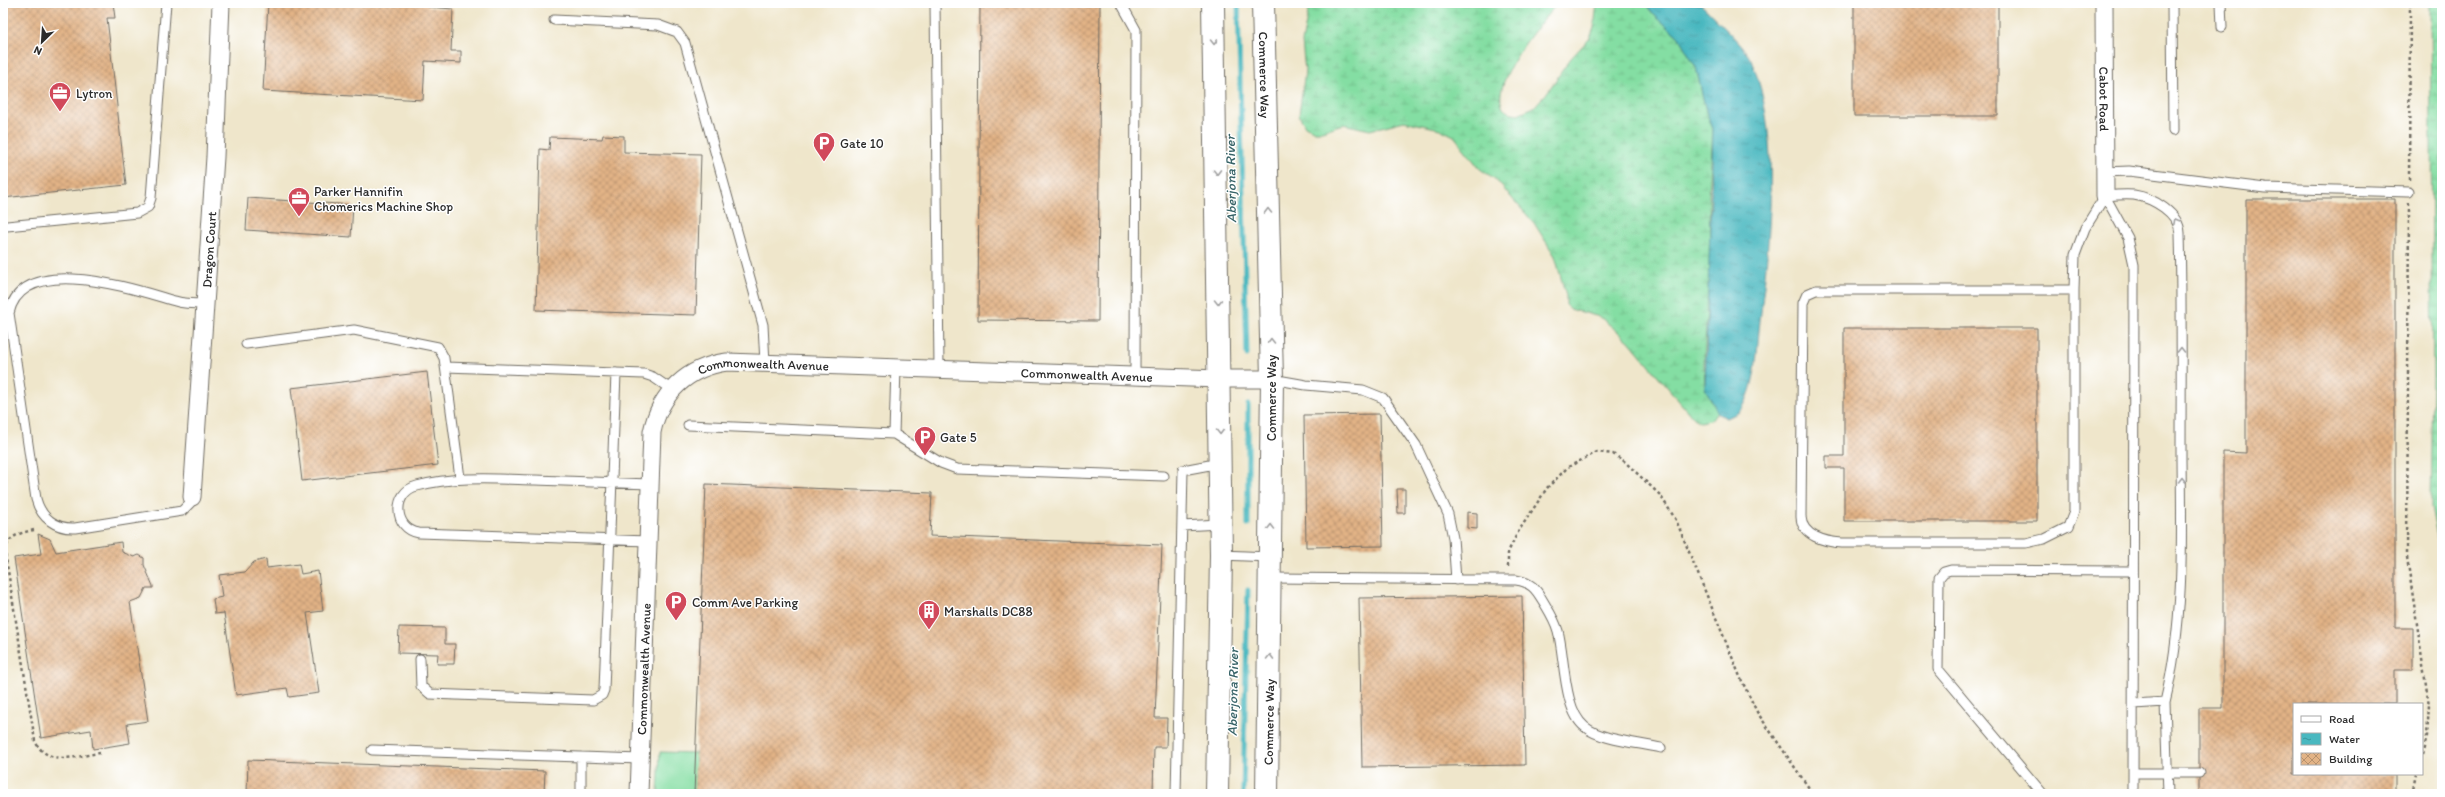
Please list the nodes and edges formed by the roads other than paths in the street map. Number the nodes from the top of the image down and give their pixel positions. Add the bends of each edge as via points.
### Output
1 (166, 3) edge
2 (221, 3) edge
3 (935, 3) edge
4 (1121, 3) edge
5 (1213, 3) edge
6 (1263, 3) edge
7 (2104, 3) edge
8 (2172, 3) edge
9 (2222, 3) edge
10 (554, 20) dead end
11 (2222, 27) dead end
12 (2174, 131) dead end
13 (2105, 172) junction
14 (2409, 192) road end
15 (2105, 196) junction
16 (7, 226) dead end
17 (2074, 290) junction
18 (205, 304) junction
19 (246, 344) dead end
20 (765, 363) junction
21 (446, 367) junction
22 (896, 367) junction
23 (939, 369) junction
24 (616, 373) junction
25 (1135, 376) junction
26 (1219, 379) junction
27 (1272, 379) junction
28 (672, 390) junction
29 (688, 425) dead end
30 (894, 434) junction
31 (1220, 463) junction
32 (1164, 476) dead end
33 (460, 478) junction
34 (612, 483) junction
35 (650, 484) junction
36 (192, 497) joint
37 (1221, 524) junction
38 (1182, 526) junction
39 (610, 539) junction
40 (648, 541) junction
41 (1221, 555) junction
42 (1271, 568) junction
43 (2133, 571) junction
44 (1456, 580) junction
45 (420, 659) dead end
46 (2165, 702) junction
47 (2134, 704) junction
48 (1661, 748) dead end
49 (372, 750) dead end
50 (581, 757) junction
51 (641, 759) junction
52 (2133, 773) junction
53 (2168, 773) junction
54 (2200, 773) dead end
55 (581, 794) edge
56 (639, 794) edge
57 (1176, 794) edge
58 (1217, 794) edge
59 (1267, 794) edge
60 (2043, 794) edge
61 (2133, 794) edge
62 (2168, 794) edge

1 - 16 lane via 151,198 148,207 137,213
2 - 18 street, Dragon Court via 215,157
3 - 23 lane
4 - 25 lane via 1136,30
5 -> 26 street
27 -> 6 street, Commerce Way
7 - 13 street, Cabot Road
8 - 12 lane
9 - 11 lane
10 - 20 lane via 665,26 677,32 685,43 763,324
13 - 14 lane via 2128,171 2265,188
13 - 15 street, Cabot Road
15 - 17 lane via 2086,228 2075,255
15 - 43 lane via 2128,238 2134,265
46 -> 15 lane via 2173,669 2176,638 2182,519 2180,227 2170,212 2142,198 2133,195
17 - 17 lane via 1816,290 1807,294 1803,303 1802,516 1803,525 1808,532 1826,540 1842,543 2026,543 2044,539 2068,527 2074,512
18 - 36 street, Dragon Court
18 - 36 lane via 175,301 113,284 53,281 34,283 25,287 15,299 10,313 36,499 43,516 58,526 75,528 182,511
19 - 21 lane via 354,330 435,345 442,352
20 - 22 street, Commonwealth Avenue
20 - 28 street, Commonwealth Avenue via 727,362 711,365 688,376
21 - 24 lane
21 - 33 lane
22 - 23 street, Commonwealth Avenue
22 - 30 lane
23 - 25 street, Commonwealth Avenue
24 - 28 lane via 649,375
24 - 34 lane
25 - 26 street, Commonwealth Avenue
26 - 27 street, Commonwealth Avenue
26 -> 31 street
42 -> 27 street, Commerce Way
27 - 44 lane via 1363,390 1383,398 1416,445 1448,514 1453,538
28 - 35 street, Commonwealth Avenue via 660,407 654,423
29 - 30 lane
30 - 32 lane via 945,465 957,469
31 - 37 street
31 - 38 lane via 1183,470
33 - 34 lane
33 - 39 lane via 417,486 406,492 400,500 398,510 405,526 419,533
34 - 35 lane
34 - 39 lane
35 - 40 street, Commonwealth Avenue
37 - 38 lane
37 - 41 street
38 - 57 lane
39 - 40 lane
39 - 45 lane via 604,690 599,698 430,694 421,686
40 - 51 street, Commonwealth Avenue
41 - 42 lane
41 - 58 street
42 - 44 lane
59 -> 42 street, Commerce Way
43 - 47 lane
43 - 60 lane via 1951,570 1944,572 1939,578 1938,669
44 - 48 lane via 1524,581 1534,587 1555,622 1571,705 1578,721 1592,732
46 - 47 lane
46 - 53 lane
47 - 52 lane
49 - 50 lane
50 - 51 lane
50 - 55 lane
51 - 56 street, Commonwealth Avenue
52 - 53 lane
52 - 61 lane
53 - 54 lane
53 - 62 lane

